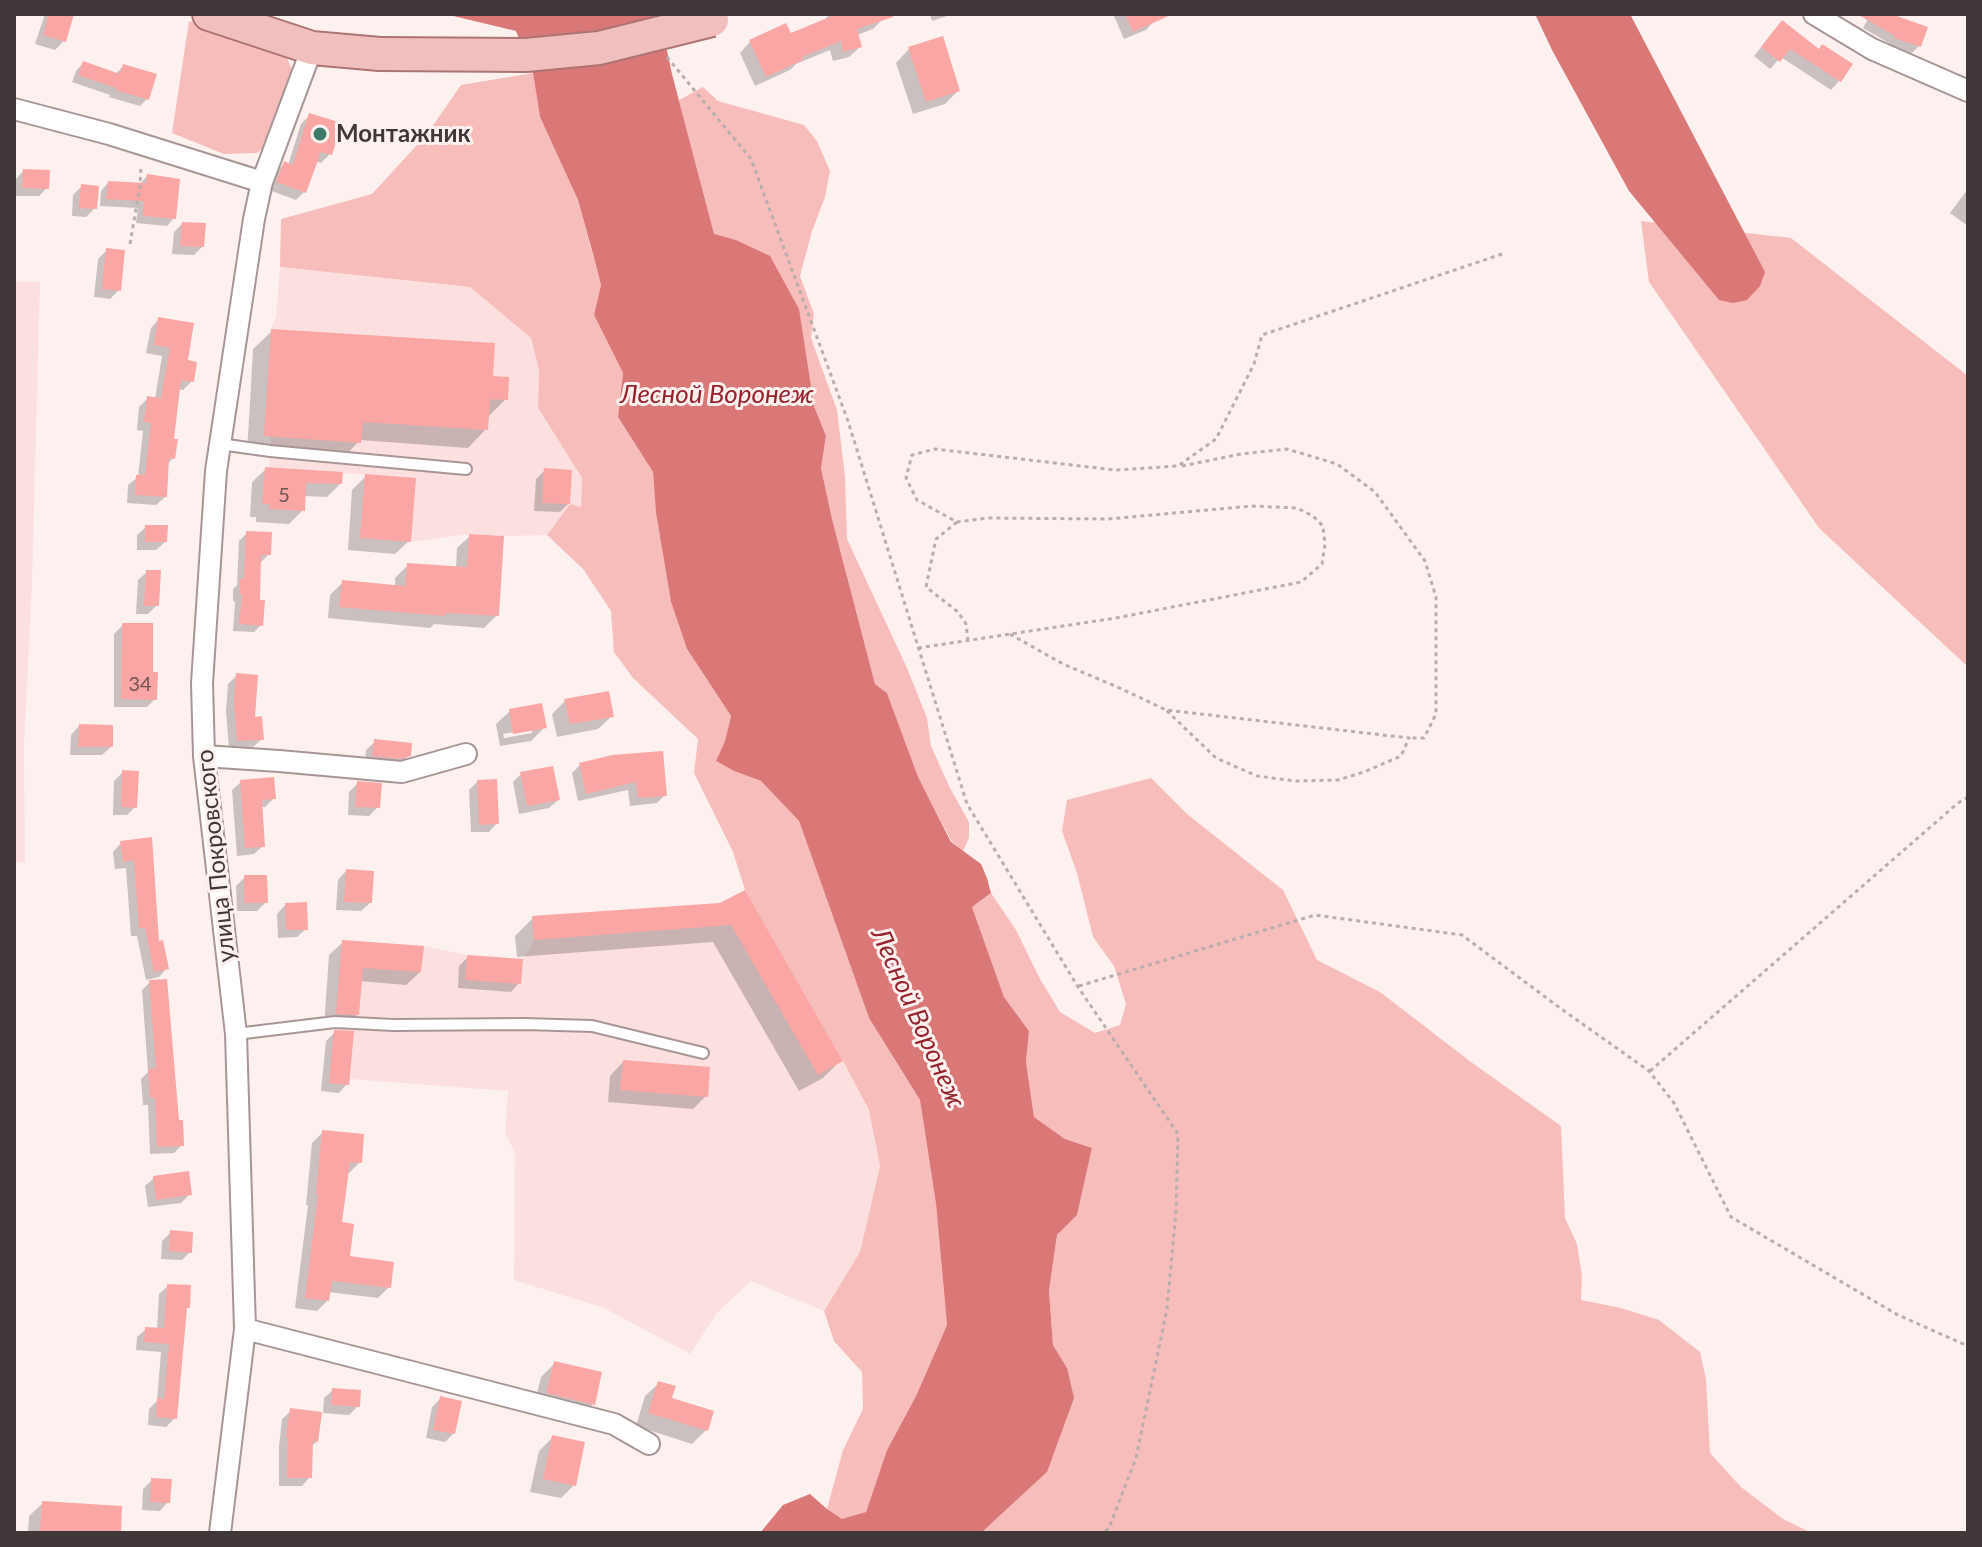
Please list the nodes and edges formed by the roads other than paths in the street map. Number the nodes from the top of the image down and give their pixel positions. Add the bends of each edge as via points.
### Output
1 (209, 14) edge
2 (1814, 14) edge
3 (721, 17) edge
4 (1840, 20) edge
5 (312, 48) junction
6 (1968, 91) edge
7 (14, 109) edge
8 (262, 182) junction
9 (220, 444) junction
10 (466, 469) dead end
11 (466, 754) dead end
12 (204, 756) junction
13 (236, 1034) junction
14 (703, 1053) dead end
15 (245, 1329) junction
16 (649, 1444) dead end
17 (220, 1533) edge

1 - 5 main road
2 - 4 street
3 - 5 main road, bridge via 599,48 526,55
4 - 6 street via 1872,49
5 - 8 street, улица Покровского
7 - 8 street
8 - 9 street, улица Покровского
9 - 10 lane
9 - 12 street, улица Покровского via 202,683
11 - 12 street via 402,772
12 - 13 street, улица Покровского
13 - 14 lane via 335,1022 592,1026
13 - 15 street, улица Покровского
15 - 16 street via 614,1424
15 - 17 street, улица Покровского

